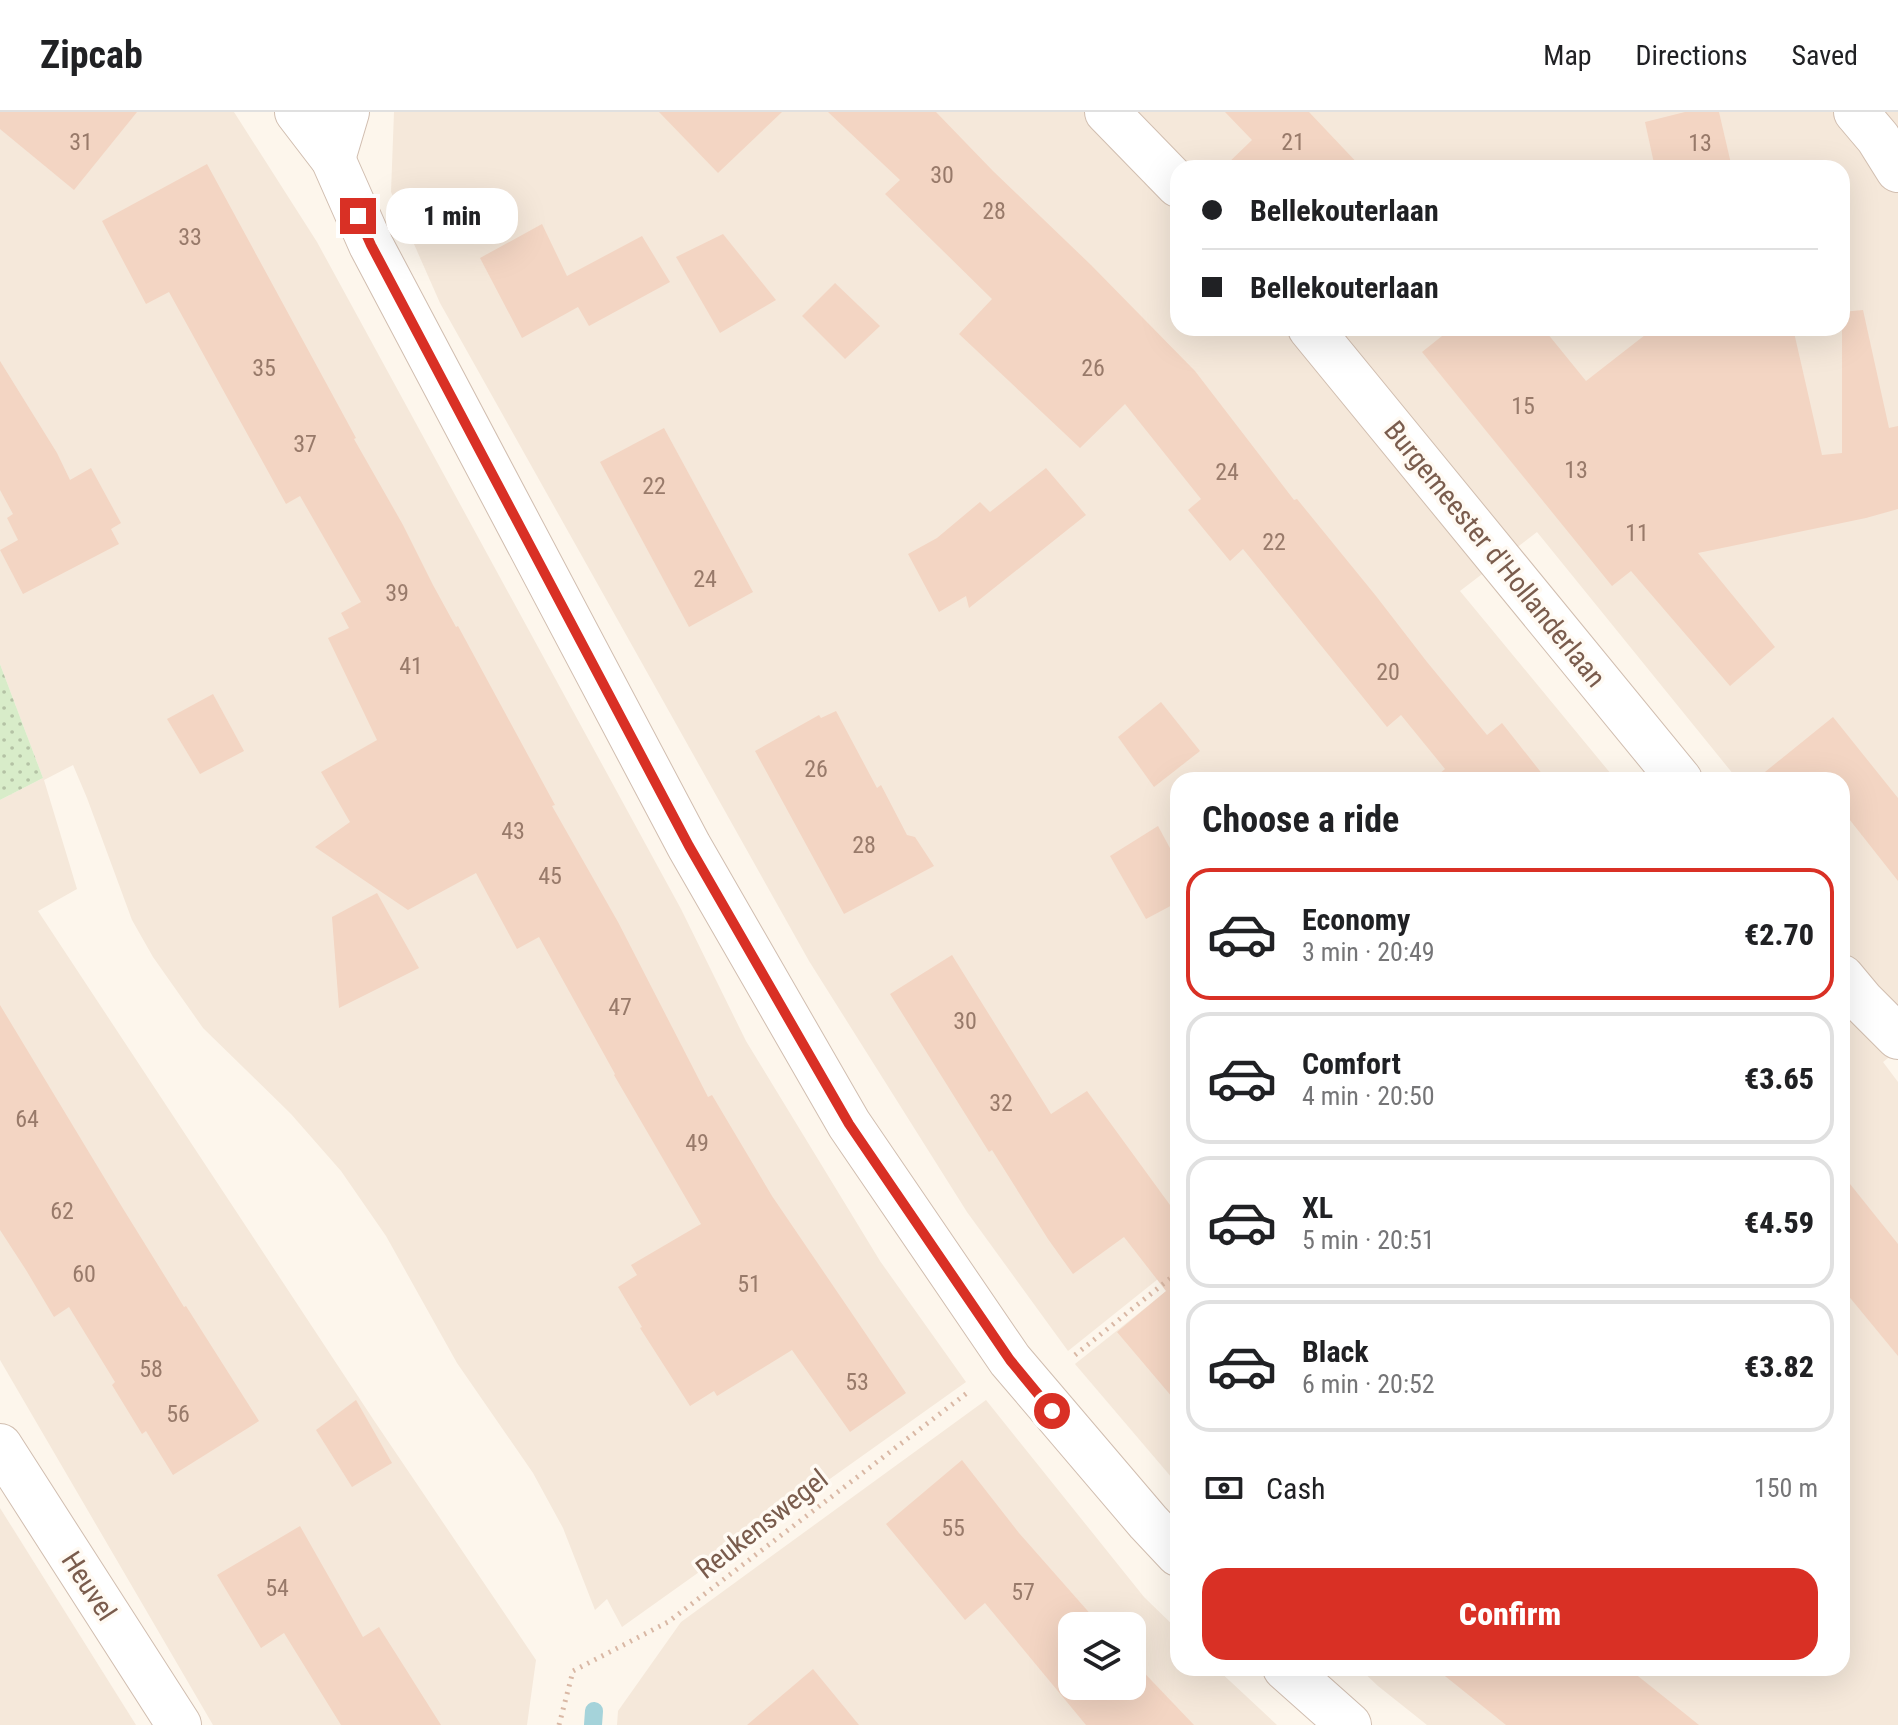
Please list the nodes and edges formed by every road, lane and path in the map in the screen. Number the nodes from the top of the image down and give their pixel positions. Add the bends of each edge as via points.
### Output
1 (297, 112) edge
2 (347, 112) edge
3 (1107, 112) edge
4 (1856, 112) edge
5 (333, 159) junction
6 (1898, 170) edge
7 (1170, 177) edge
8 (1317, 336) edge
9 (1673, 772) edge
10 (1850, 987) edge
11 (1898, 1037) edge
12 (1170, 1277) edge
13 (1022, 1374) junction
14 (0, 1446) edge
15 (1170, 1545) edge
16 (1294, 1676) edge
17 (179, 1725) edge
18 (559, 1725) edge
19 (1349, 1725) edge

1 - 5 street
2 - 5 street
3 - 7 street
4 - 6 street
5 - 13 street via 371,245 689,846 849,1124
8 - 9 street, Burgemeester d'Hollanderlaan
10 - 11 street
12 - 13 path, Reukenswegel
13 - 15 street
13 - 18 path, Reukenswegel via 668,1622 573,1671
14 - 17 street, Heuvel
16 - 19 street

